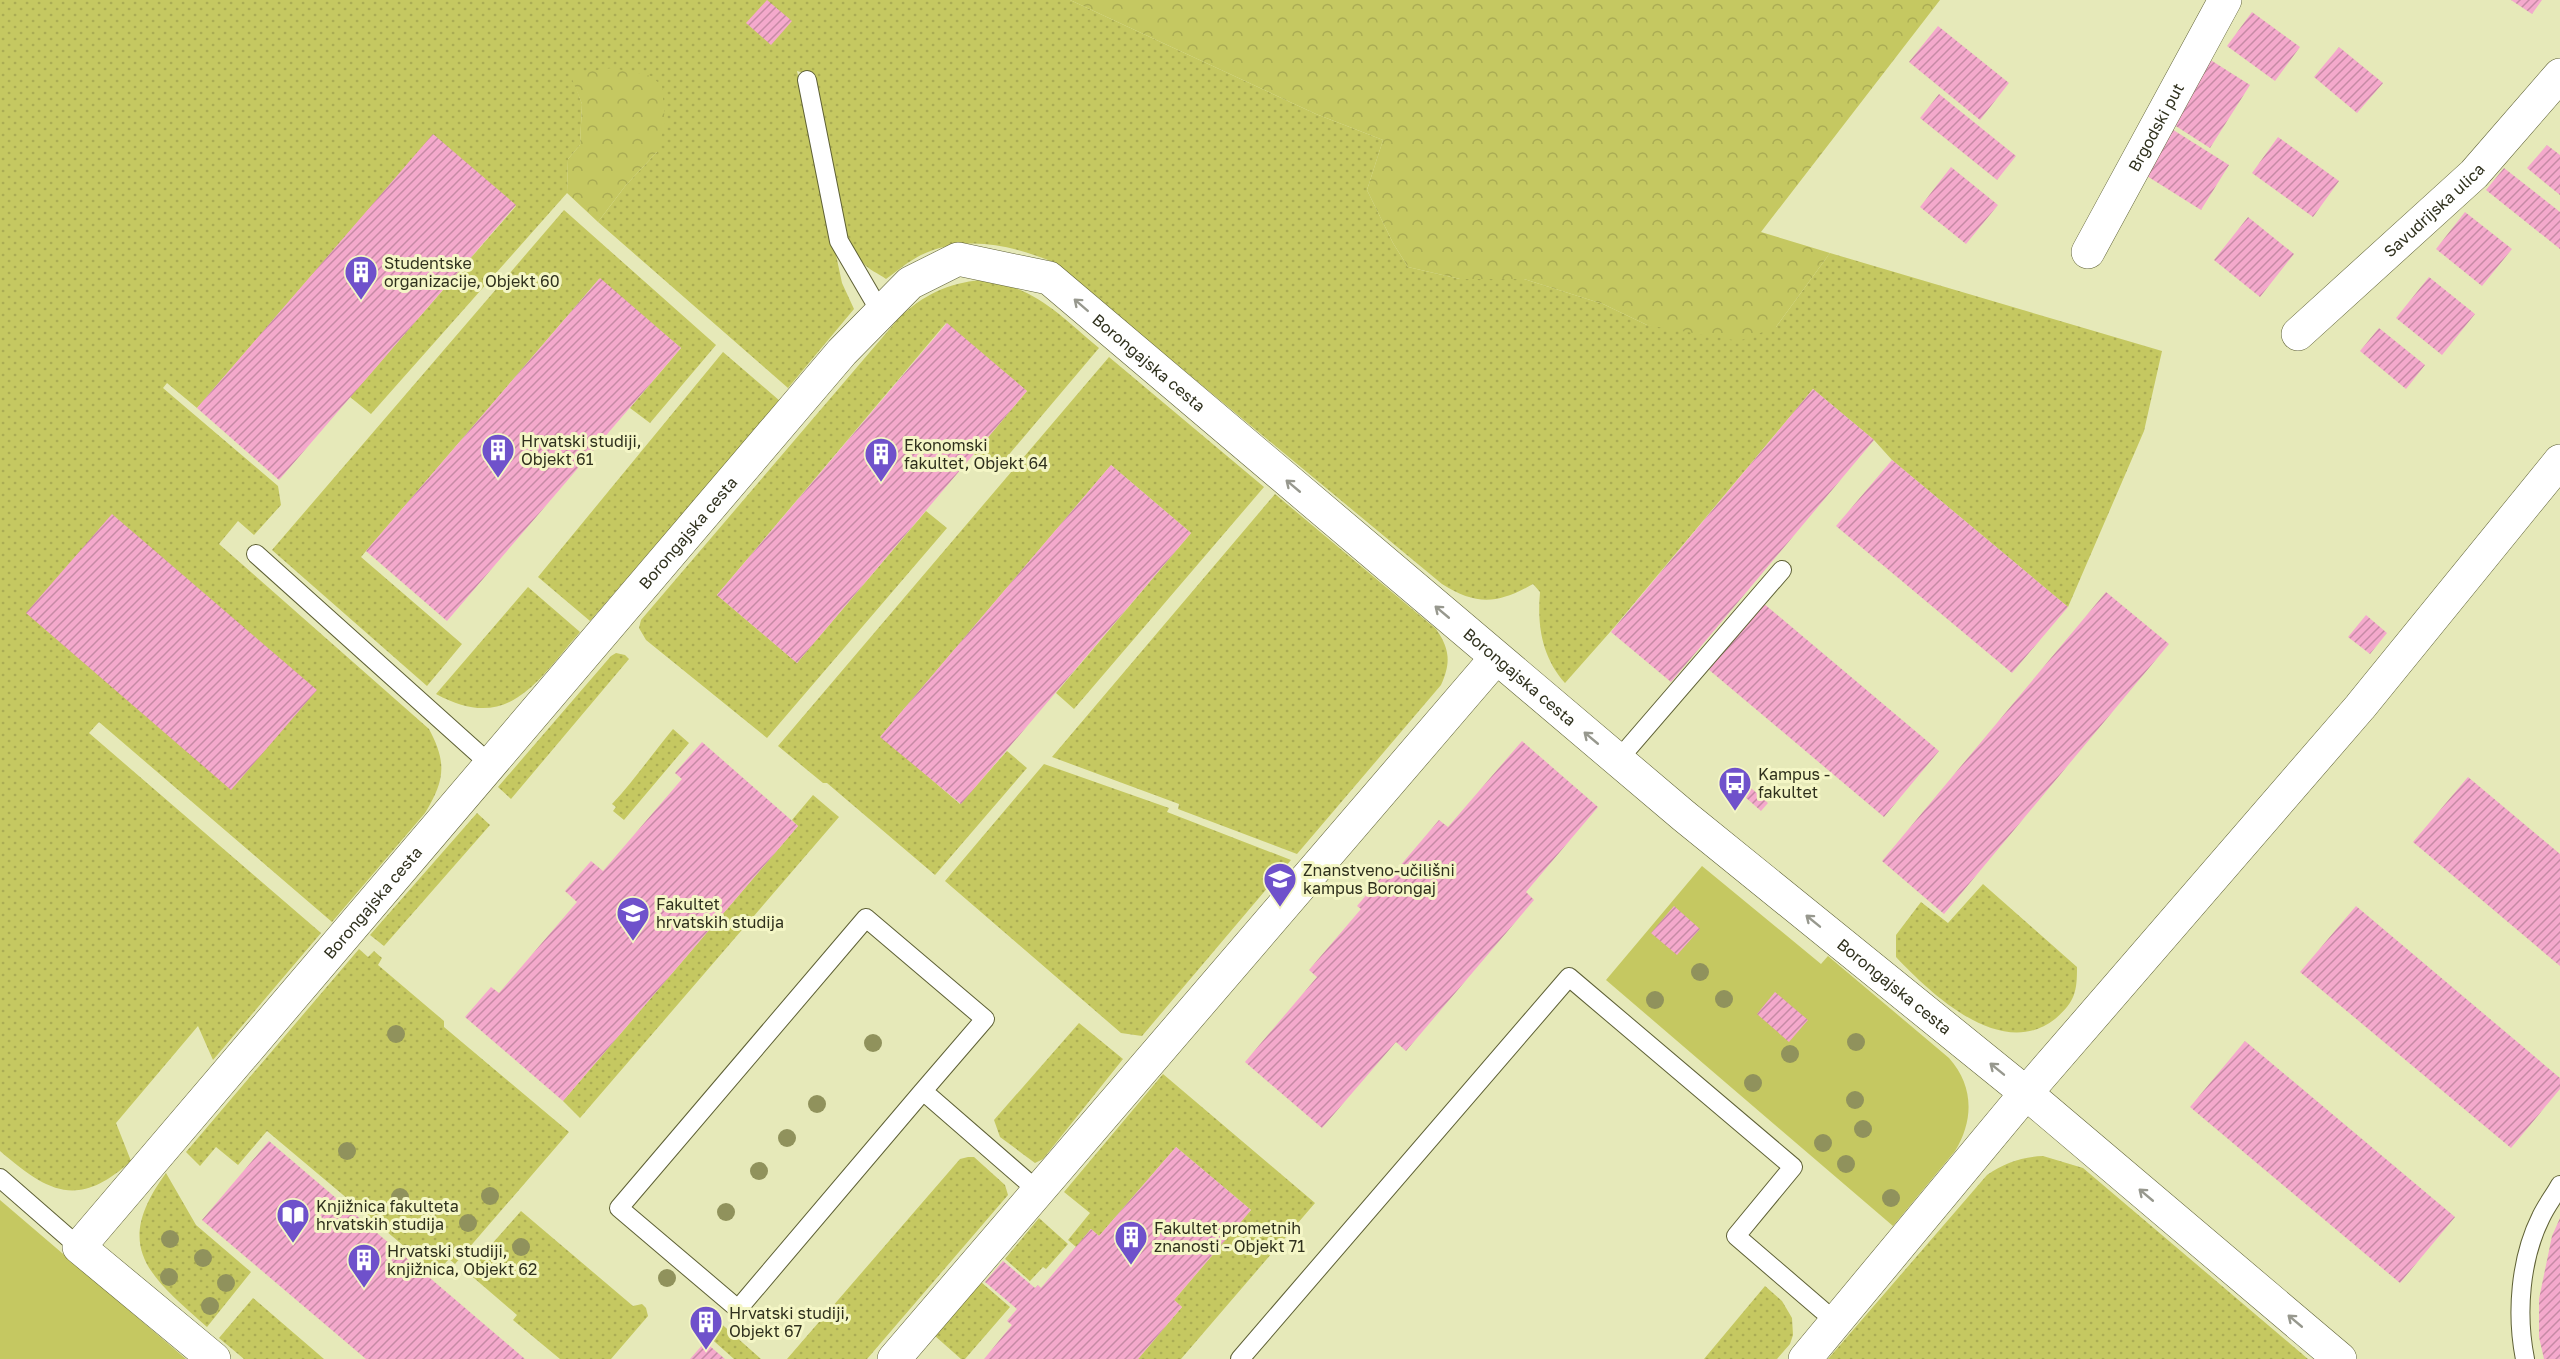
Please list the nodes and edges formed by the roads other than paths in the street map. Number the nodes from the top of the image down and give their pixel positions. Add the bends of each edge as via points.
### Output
1 (2225, 0) edge
2 (2560, 75) edge
3 (807, 80) dead end
4 (2088, 252) dead end
5 (881, 313) junction
6 (2298, 334) dead end
7 (2559, 463) edge
8 (256, 554) dead end
9 (1782, 570) dead end
10 (1496, 658) junction
11 (1618, 760) junction
12 (491, 765) junction
13 (923, 1091) junction
14 (2026, 1093) junction
15 (0, 1178) edge
16 (2560, 1185) edge
17 (1038, 1191) junction
18 (79, 1247) junction
19 (1836, 1322) junction
20 (214, 1359) edge
21 (894, 1359) edge
22 (1240, 1359) edge
23 (1805, 1359) edge
24 (2340, 1359) edge
25 (2525, 1359) edge

1 - 4 street, Brgodski put
2 - 6 street, Savudrijska ulica via 2474,174
3 - 5 lane via 839,241
10 -> 5 street, Borongajska cesta via 1049,278 958,259 910,283
5 - 12 street, Borongajska cesta via 842,352
7 - 14 street via 2360,707
8 - 12 lane
9 - 11 lane
11 -> 10 street, Borongajska cesta
10 - 17 street
14 -> 11 street, Borongajska cesta
12 - 18 street, Borongajska cesta
13 - 13 lane via 985,1019 866,918 620,1208 738,1309
13 - 17 lane
14 - 19 street
24 -> 14 street, Borongajska cesta
15 - 18 lane
16 - 25 lane via 2540,1218 2523,1271 2521,1338
17 - 21 street
18 - 20 street
19 - 22 lane via 1736,1236 1793,1167 1569,978
19 - 23 street

